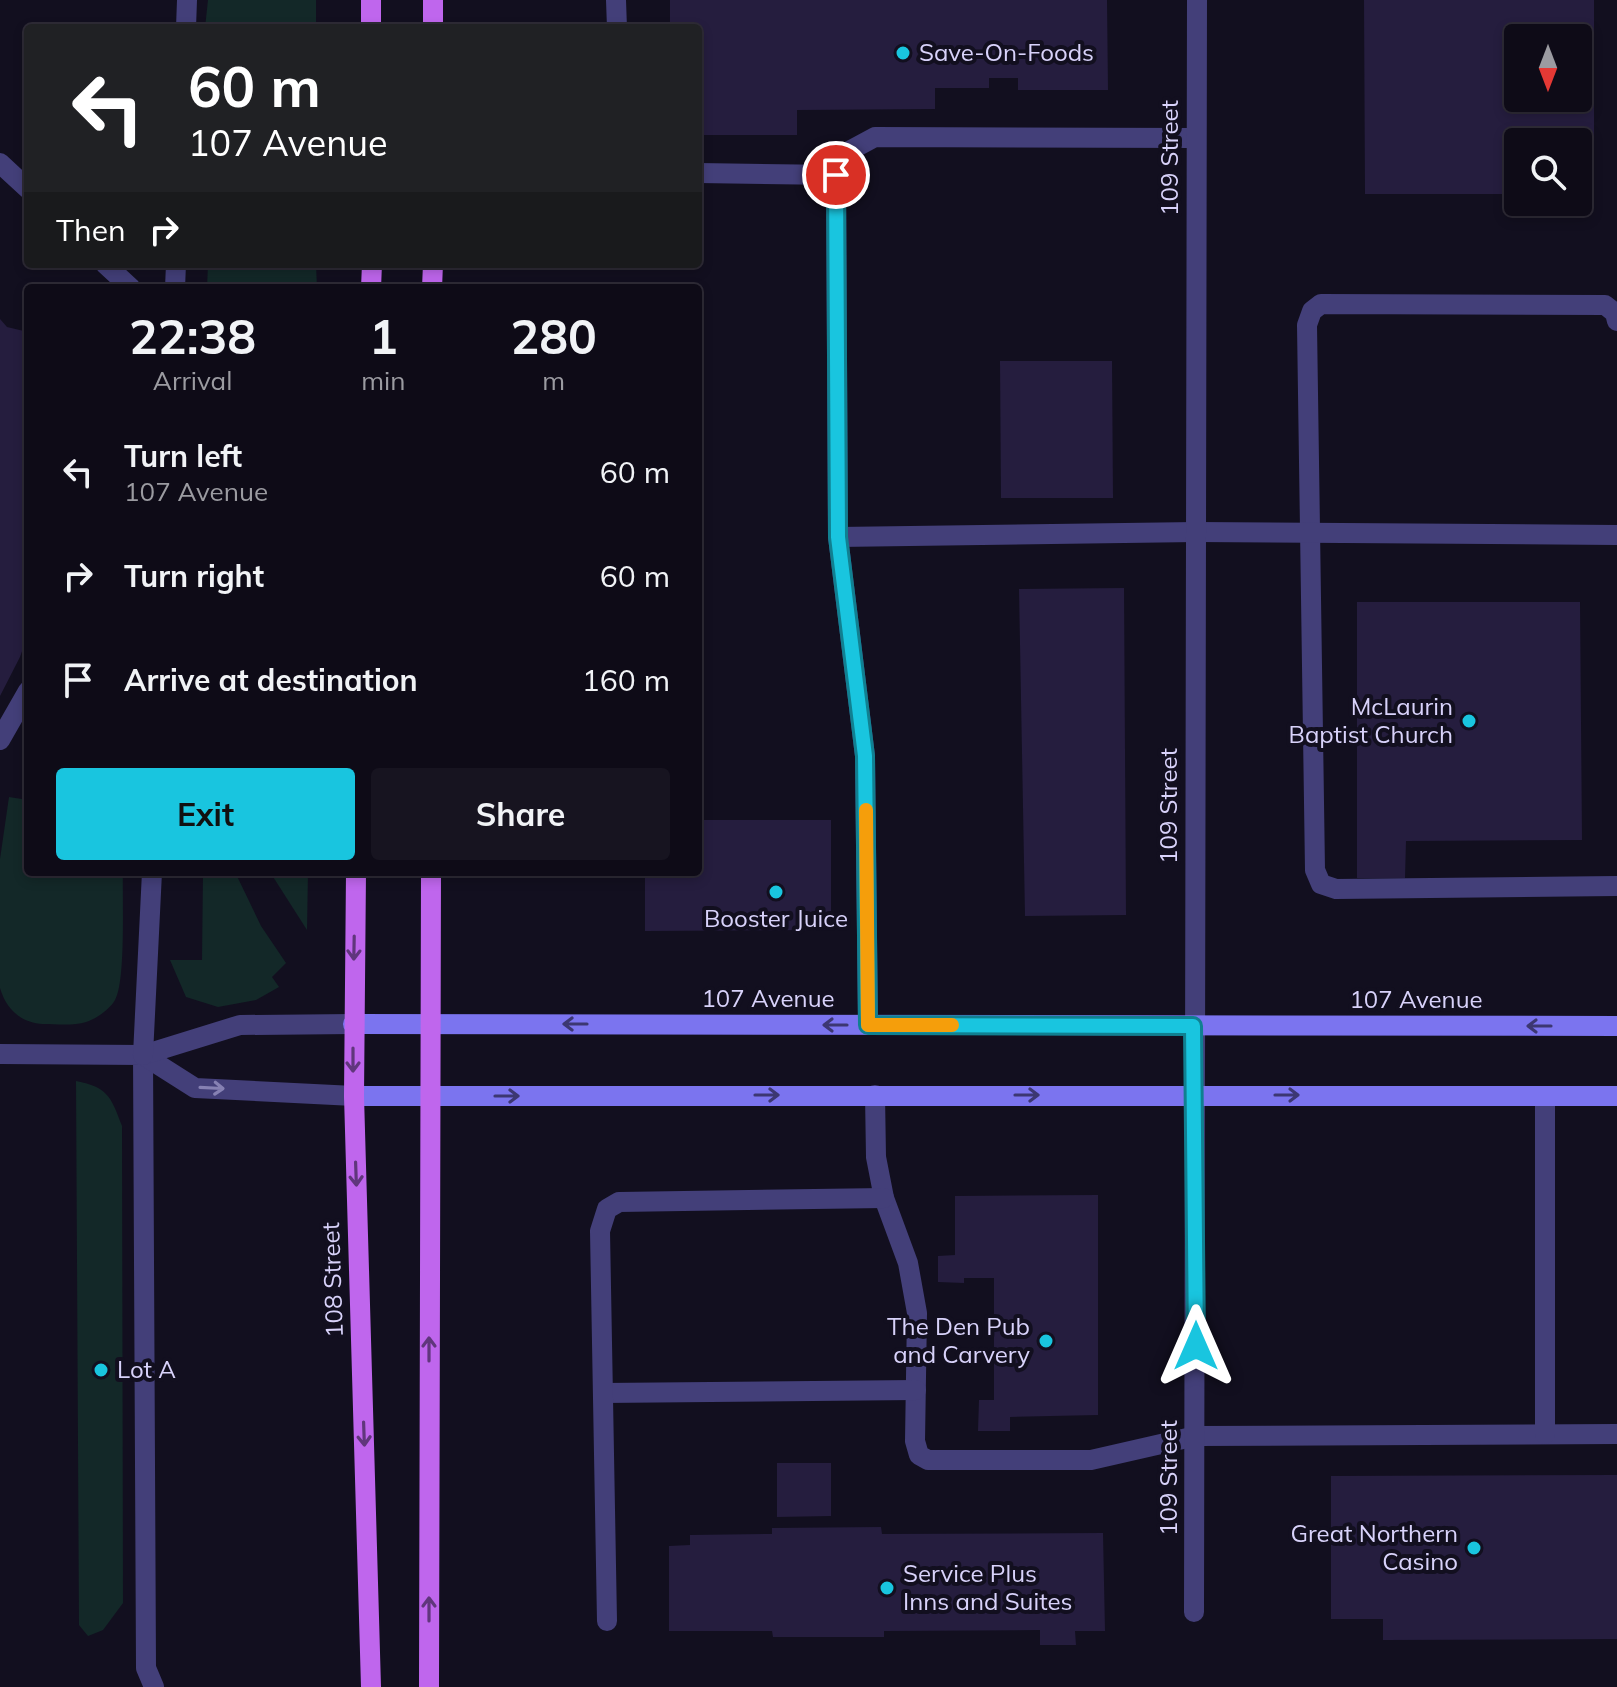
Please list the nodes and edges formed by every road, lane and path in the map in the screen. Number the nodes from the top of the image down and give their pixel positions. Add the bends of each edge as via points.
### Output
1 (187, 0) edge
2 (371, 0) edge
3 (433, 0) edge
4 (616, 0) edge
5 (1197, 0) edge
6 (186, 24) edge
7 (371, 24) edge
8 (433, 24) edge
9 (617, 24) edge
10 (1196, 138) junction
11 (5, 166) edge
12 (702, 173) edge
13 (836, 175) junction
14 (24, 185) edge
15 (109, 268) edge
16 (127, 284) edge
17 (1617, 321) edge
18 (1196, 532) junction
19 (1309, 532) junction
20 (1617, 535) edge
21 (838, 537) junction
22 (24, 698) edge
23 (0, 740) edge
24 (152, 876) edge
25 (356, 876) edge
26 (431, 876) edge
27 (1617, 886) edge
28 (353, 1024) junction
29 (429, 1024) junction
30 (868, 1025) junction
31 (1193, 1026) junction
32 (1617, 1026) edge
33 (0, 1054) edge
34 (143, 1055) junction
35 (875, 1095) junction
36 (1194, 1095) junction
37 (354, 1096) junction
38 (1617, 1096) edge
39 (429, 1097) junction
40 (1545, 1097) junction
41 (884, 1198) junction
42 (916, 1390) junction
43 (603, 1393) junction
44 (1545, 1434) junction
45 (1617, 1434) edge
46 (1196, 1436) junction
47 (1194, 1612) dead end
48 (607, 1621) dead end
49 (154, 1687) edge
50 (371, 1687) edge
51 (429, 1687) edge

1 - 6 street
2 - 7 main road
3 - 8 main road
4 - 9 street
5 - 10 street, 109 Street
10 - 13 street via 875,137 849,151
10 - 18 street, 109 Street
11 - 14 street
12 - 13 street
13 - 21 street
15 - 16 street
17 - 19 street via 1605,305 1321,304 1307,325
18 - 19 street
18 - 21 street
18 - 31 street, 109 Street
19 - 20 street
19 - 27 street via 1315,870 1321,884 1336,889
21 - 30 street via 865,756
22 - 23 street
24 - 34 street
25 -> 28 main road, 108 Street
26 - 29 main road
28 - 29 main road, 107 Avenue
28 - 34 street, 107 Avenue via 240,1025
28 -> 37 main road, 108 Street
30 -> 29 main road, 107 Avenue
29 - 39 main road
30 - 31 main road, 107 Avenue
32 -> 31 main road, 107 Avenue
31 - 36 street, 109 Street
33 - 34 street
34 -> 37 street via 195,1088
34 - 49 street via 146,1668
35 -> 36 main road
39 -> 35 main road
35 - 41 street via 876,1157
36 -> 40 main road
36 - 46 street, 109 Street
37 - 39 main road
37 -> 50 main road, 108 Street
38 - 40 main road
51 -> 39 main road
40 - 44 street
41 - 42 street via 908,1263 917,1313
41 - 43 street via 619,1202 607,1209 600,1231
42 - 43 street
42 - 46 street via 915,1441 919,1455 928,1460 1091,1460
43 - 48 street
44 - 45 street
44 - 46 street
46 - 47 street, 109 Street

